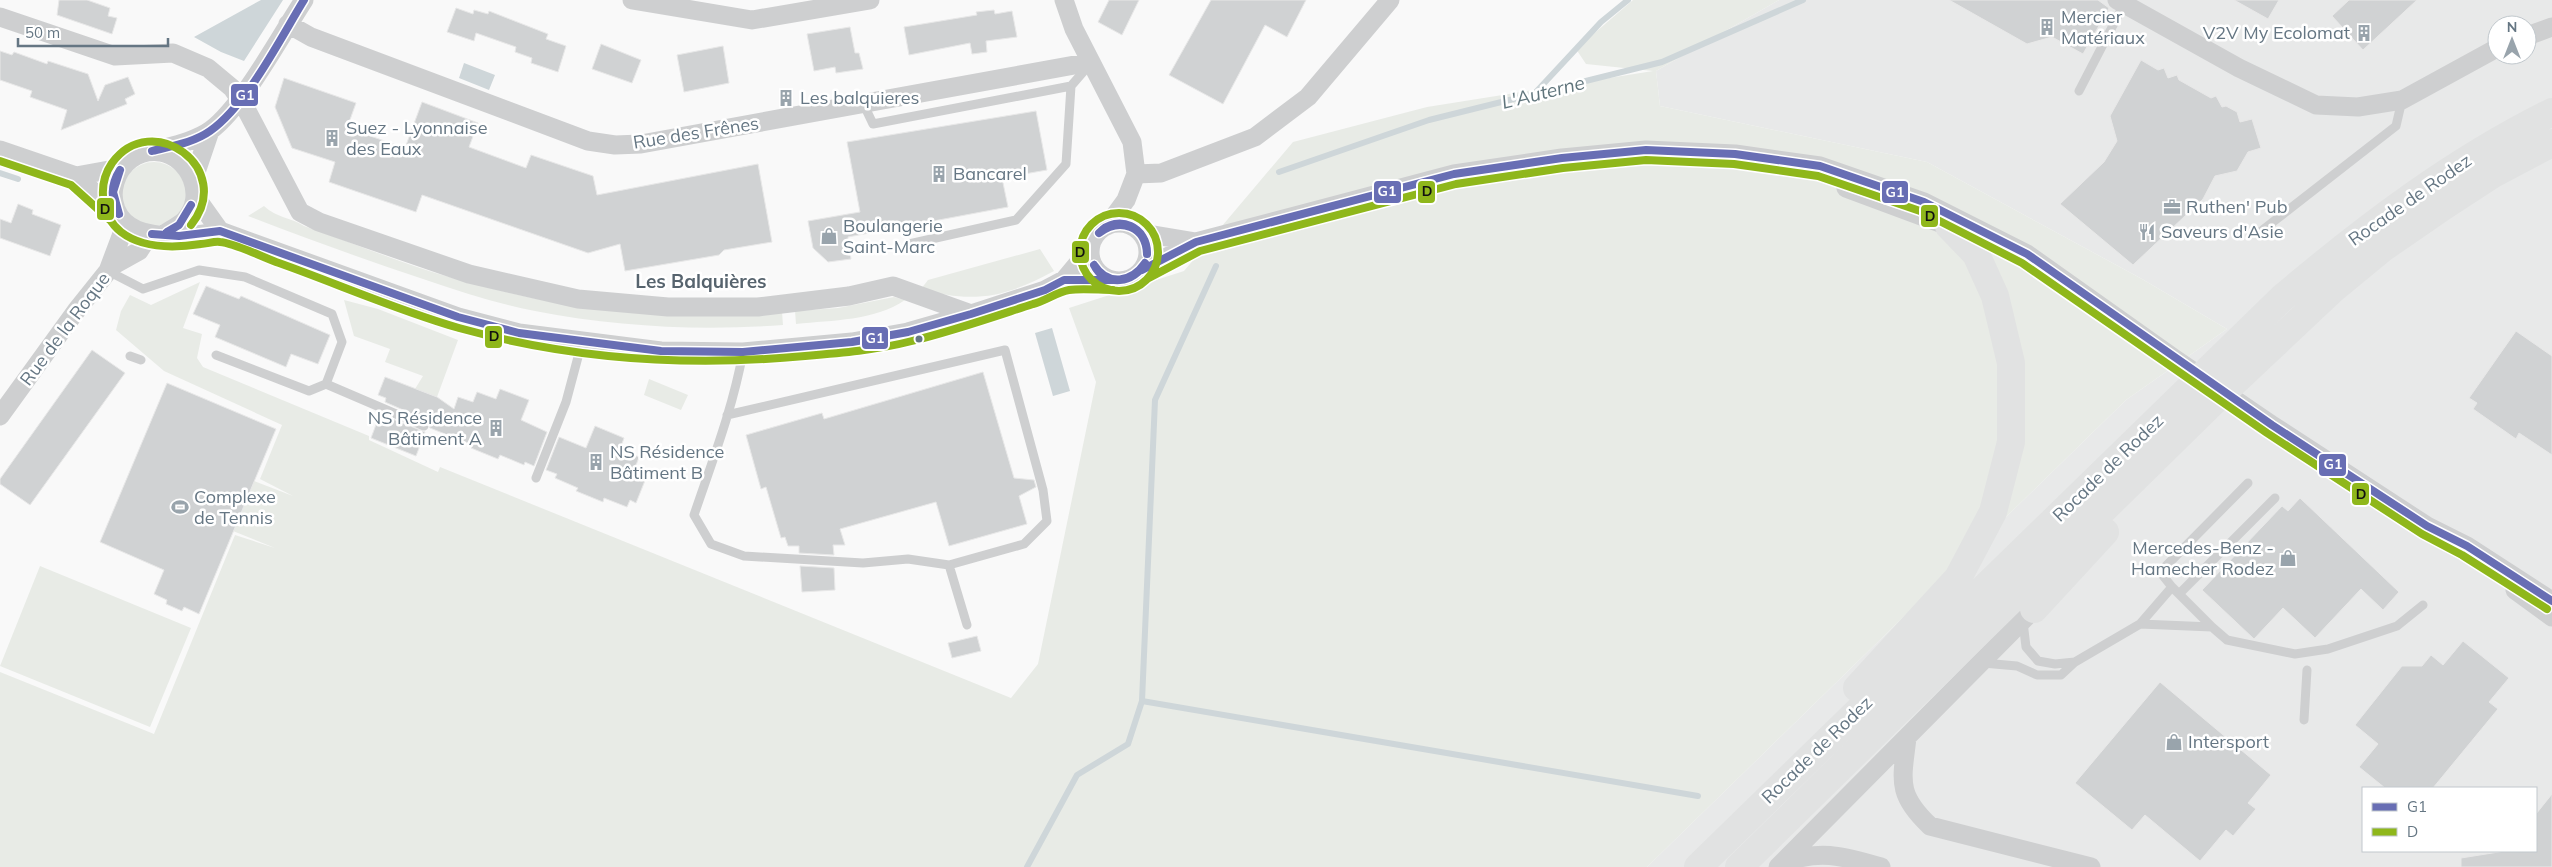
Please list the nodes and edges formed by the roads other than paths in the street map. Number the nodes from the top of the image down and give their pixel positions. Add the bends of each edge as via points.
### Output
1 (304, 0) edge
2 (632, 0) edge
3 (870, 0) edge
4 (1064, 0) edge
5 (1390, 0) edge
6 (2120, 2) edge
7 (0, 17) edge
8 (288, 24) junction
9 (2552, 27) edge
10 (2537, 32) edge
11 (2487, 53) edge
12 (1091, 62) junction
13 (1071, 86) junction
14 (2079, 91) dead end
15 (239, 100) junction
16 (2402, 100) junction
17 (863, 103) junction
18 (2552, 112) edge
19 (210, 131) junction
20 (2552, 142) edge
21 (0, 150) edge
22 (152, 151) junction
23 (1734, 154) junction
24 (120, 168) junction
25 (1136, 174) junction
26 (76, 176) junction
27 (194, 188) junction
28 (1126, 200) junction
29 (122, 219) junction
30 (1107, 226) junction
31 (1949, 226) junction
32 (1139, 230) junction
33 (220, 231) junction
34 (2260, 232) dead end
35 (156, 234) junction
36 (1196, 242) junction
37 (909, 244) dead end
38 (1090, 249) junction
39 (110, 269) junction
40 (1142, 270) junction
41 (1064, 280) junction
42 (1113, 280) junction
43 (971, 314) junction
44 (582, 342) junction
45 (743, 352) junction
46 (216, 355) dead end
47 (130, 356) dead end
48 (2174, 359) junction
49 (141, 360) dead end
50 (326, 384) junction
51 (2213, 402) junction
52 (727, 415) junction
53 (0, 416) edge
54 (424, 426) dead end
55 (536, 478) dead end
56 (2248, 484) dead end
57 (2275, 498) dead end
58 (2427, 526) junction
59 (949, 565) junction
60 (2172, 587) junction
61 (2179, 594) junction
62 (2552, 601) edge
63 (2423, 605) dead end
64 (2029, 616) junction
65 (2552, 617) edge
66 (2140, 624) junction
67 (966, 625) dead end
68 (2212, 627) junction
69 (2075, 662) junction
70 (1983, 663) junction
71 (2307, 670) dead end
72 (2304, 720) dead end
73 (1907, 738) junction
74 (1812, 755) junction
75 (1779, 866) edge
76 (1698, 867) edge
77 (1739, 867) edge
78 (1881, 867) edge
79 (2091, 867) edge

1 - 8 street
2 - 3 street via 752,20
4 - 12 street
5 - 25 street via 1308,97 1255,137 1161,173
6 - 14 lane
6 - 16 street via 2239,68 2316,105 2358,107
7 - 15 street via 116,56 173,53 208,68 232,88
8 - 15 street
8 - 17 street, Rue des Frênes via 311,38 588,141 615,145 641,144
9 - 10 street
11 - 16 street
12 - 13 lane
12 - 17 street, Rue des Frênes
12 - 25 street via 1132,142
13 - 17 lane via 873,124
13 - 37 lane via 1066,164 1016,220
15 - 19 street
15 - 43 street via 255,124 300,212 319,222 468,274 578,299 668,307 788,305 893,286
16 - 34 lane via 2396,126
18 - 74 highway, Rocade de Rodez via 2466,160 2398,206 2282,298
19 - 22 street via 178,145
19 - 27 street
20 - 51 highway, Rocade de Rodez via 2492,174 2383,248 2332,290
21 - 26 street
22 - 24 street via 140,154
22 - 27 street via 178,159 187,169
23 - 31 street via 1832,183
23 - 36 street via 1646,150 1454,174
23 - 48 street via 1820,166 1924,202 2028,254
24 - 26 street
24 - 29 street via 113,190
25 - 28 street
26 - 29 street
27 - 33 street
27 - 35 street via 192,207 186,219
28 - 30 street
28 - 32 street
29 - 35 street via 137,230
29 - 39 street, Rue de la Roque
30 - 32 street via 1122,223
30 - 38 street via 1096,235
31 - 48 street via 2024,264
31 - 74 highway via 1976,254 1994,296 2011,363 2012,442 1993,512 1958,578 1832,715
32 - 36 street
32 - 40 street via 1148,252
33 - 35 street via 204,235
33 - 44 street via 458,317 519,333
35 - 39 street, Rue de la Roque via 139,251
36 - 40 street
38 - 41 street
38 - 42 street via 1094,265 1105,277
39 - 50 lane via 143,289 199,270 245,277 332,314 342,342
39 - 53 street, Rue de la Roque
40 - 42 street via 1129,279
41 - 42 street
41 - 43 street via 1045,290
43 - 45 street via 908,332 852,342
44 - 45 street via 661,351
44 - 55 lane via 566,402
45 - 52 lane
46 - 50 lane via 309,391
47 - 49 lane
48 - 58 street
50 - 54 lane
51 - 64 highway
51 - 77 highway, Rocade de Rodez
52 - 59 lane via 694,515 711,544 744,556 863,563 908,559
52 - 59 lane via 1005,350 1043,490 1046,521 1024,544
56 - 60 lane via 2160,572
57 - 61 lane
58 - 62 street via 2467,546
58 - 65 street via 2460,554
59 - 67 lane
60 - 61 lane
60 - 66 lane
61 - 68 lane
63 - 68 lane via 2397,626 2328,649 2295,654 2227,640
64 - 69 lane via 2026,647 2038,661 2055,664
64 - 70 street
66 - 68 lane
66 - 69 lane
69 - 70 lane via 2061,675 2049,676 2036,675 2016,666
70 - 73 street
71 - 72 lane
73 - 75 street
73 - 79 street via 1902,779 1911,808 1930,826
74 - 76 highway, Rocade de Rodez
75 - 78 street via 1807,855 1839,856

